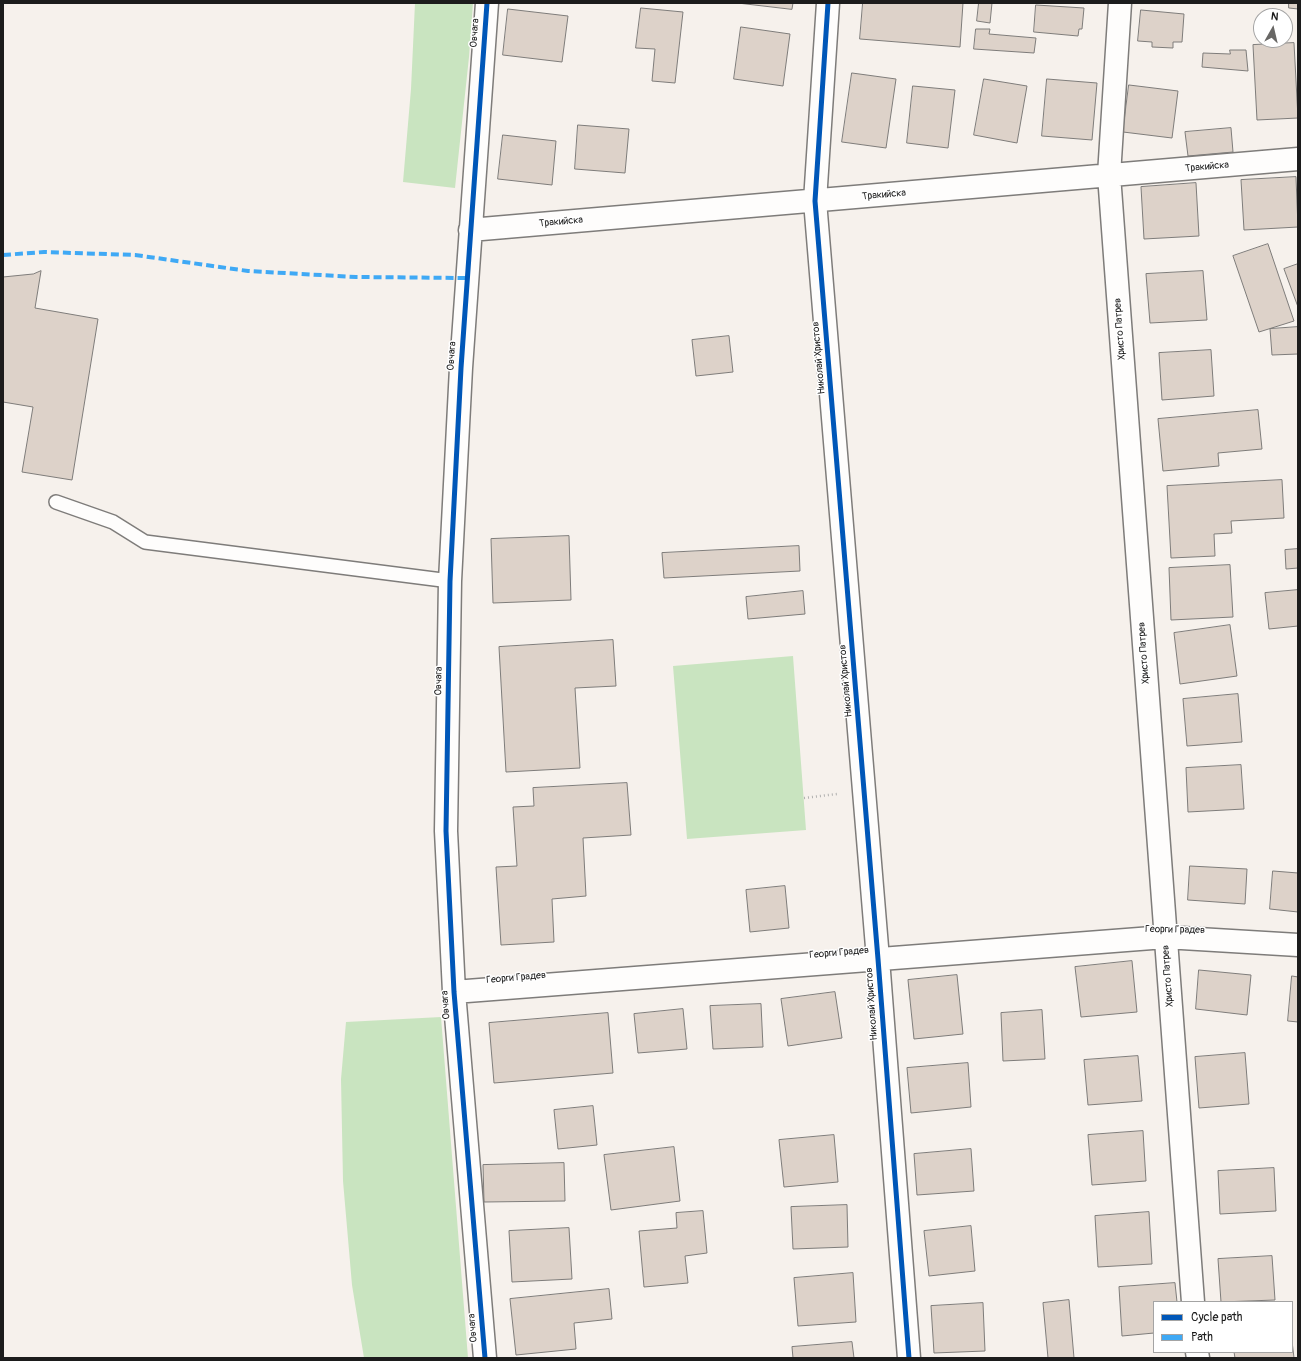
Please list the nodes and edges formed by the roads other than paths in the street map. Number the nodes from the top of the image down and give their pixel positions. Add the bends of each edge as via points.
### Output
1 (487, 3) edge
2 (828, 3) edge
3 (1120, 3) edge
4 (1298, 159) edge
5 (1109, 175) junction
6 (815, 201) junction
7 (470, 230) junction
8 (56, 502) dead end
9 (450, 581) junction
10 (1166, 937) junction
11 (1298, 945) edge
12 (878, 959) junction
13 (454, 992) junction
14 (1193, 1301) edge
15 (485, 1358) edge
16 (909, 1358) edge

1 - 7 street, Овчага
2 - 6 street, Николай Христов
3 - 5 street, Христо Патрев
4 - 5 street, Тракийска
5 - 6 street, Тракийска
5 - 10 street, Христо Патрев
6 - 7 street, Тракийска
6 - 12 street, Николай Христов
7 - 9 street, Овчага via 460,368
8 - 9 lane via 113,522 145,542
9 - 13 street, Овчага via 446,831
10 - 11 street, Георги Градев
10 - 12 street, Георги Градев
10 - 14 street, Христо Патрев
12 - 13 street, Георги Градев
12 - 16 street, Николай Христов
13 - 15 street, Овчага

